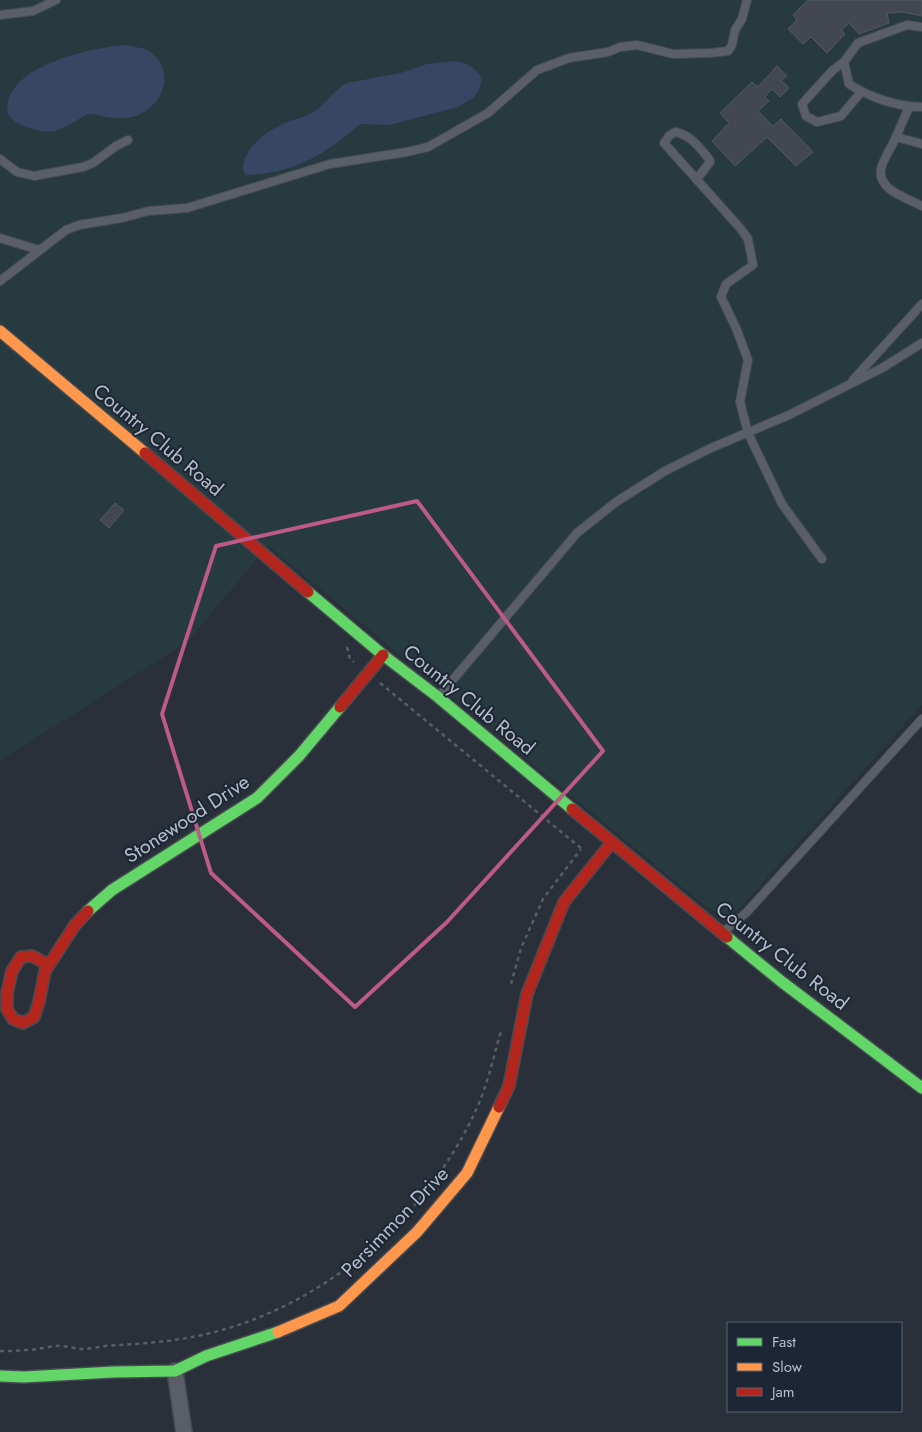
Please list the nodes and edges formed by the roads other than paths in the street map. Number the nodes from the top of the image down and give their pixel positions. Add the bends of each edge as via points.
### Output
1 (56, 0) edge
2 (747, 0) edge
3 (0, 15) edge
4 (922, 27) edge
5 (844, 62) junction
6 (861, 92) junction
7 (909, 107) junction
8 (922, 107) edge
9 (896, 137) junction
10 (128, 140) dead end
11 (922, 144) edge
12 (0, 159) edge
13 (696, 179) junction
14 (922, 206) edge
15 (0, 238) edge
16 (39, 250) junction
17 (0, 281) edge
18 (922, 304) edge
19 (0, 331) edge
20 (922, 343) edge
21 (850, 384) junction
22 (748, 433) junction
23 (822, 559) dead end
24 (383, 655) junction
25 (438, 697) junction
26 (922, 719) edge
27 (612, 842) junction
28 (723, 932) junction
29 (49, 965) junction
30 (922, 1088) edge
31 (175, 1371) junction
32 (0, 1376) edge
33 (184, 1432) edge

1 - 3 lane via 33,11
2 - 16 lane via 728,51 673,54 637,45 569,58 537,70 488,113 428,147 330,164 187,208 148,211 78,225
4 - 5 lane via 907,26 858,43
5 - 6 lane via 849,84
5 - 6 lane via 802,104 806,116 817,122 841,116
6 - 7 lane
7 - 8 lane
7 - 9 lane
9 - 11 lane
9 - 14 lane via 881,168 881,179 888,189
10 - 12 lane via 83,167 34,176 18,172
13 - 13 lane via 664,142 675,132 692,138 709,158 710,162
13 - 22 lane via 748,238 753,260 753,265 726,284 721,297 748,360 740,402
15 - 16 lane
16 - 17 lane
18 - 21 lane
19 - 24 street, Country Club Road
20 - 21 lane
21 - 22 lane
22 - 23 lane via 782,504
22 - 25 lane via 665,471 616,502 577,533
24 - 25 street, Country Club Road
24 - 29 street, Stonewood Drive via 299,756 257,798 112,890 75,925
25 - 27 street, Country Club Road
26 - 28 lane via 746,913
27 - 28 street, Country Club Road
27 - 31 street, Persimmon Drive via 564,902 527,994 509,1086 467,1173 417,1232 339,1306 267,1337 206,1356
28 - 30 street, Country Club Road
29 - 29 street, Stonewood Drive via 32,956 21,958 12,971 7,1008 13,1019 23,1023 34,1016 43,974
31 - 32 street, Persimmon Drive
31 - 33 street

